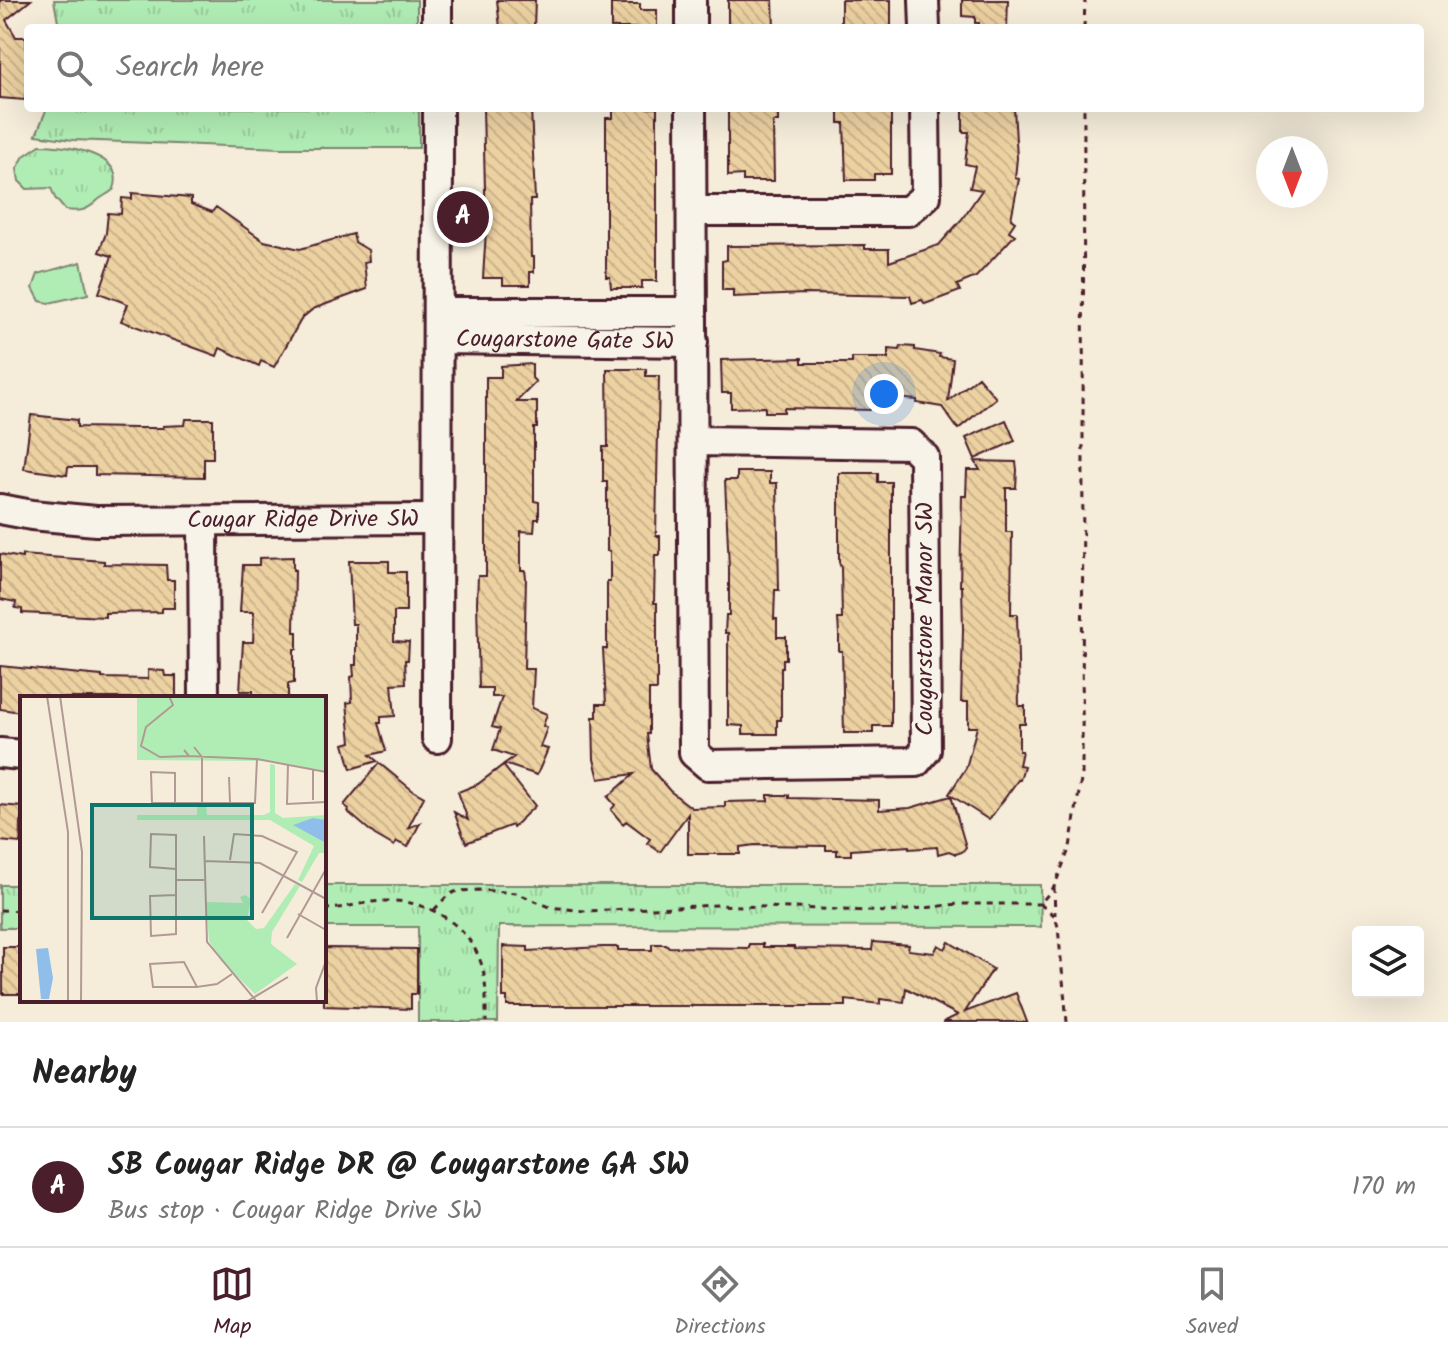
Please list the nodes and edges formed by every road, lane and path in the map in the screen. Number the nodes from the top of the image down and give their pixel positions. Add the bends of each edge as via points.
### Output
1 (437, 0) edge
2 (691, 0) edge
3 (924, 0) edge
4 (1085, 0) edge
5 (437, 24) edge
6 (691, 24) edge
7 (925, 24) edge
8 (1084, 24) edge
9 (438, 112) edge
10 (691, 112) edge
11 (925, 112) edge
12 (1084, 112) edge
13 (692, 211) junction
14 (692, 312) junction
15 (438, 326) junction
16 (693, 342) junction
17 (694, 441) junction
18 (0, 509) edge
19 (436, 519) junction
20 (203, 521) junction
21 (204, 696) edge
22 (437, 738) dead end
23 (0, 753) edge
24 (20, 755) edge
25 (1054, 887) junction
26 (1040, 904) junction
27 (326, 909) edge
28 (0, 910) edge
29 (434, 910) junction
30 (20, 911) edge
31 (1055, 916) junction
32 (486, 1022) edge
33 (1067, 1022) edge

1 - 5 street
2 - 6 street
3 - 7 street
4 - 8 path
9 - 15 street, Cougar Ridge Drive SW
10 - 13 street, Cougarstone Manor SW
11 - 13 street via 926,196 908,211
12 - 25 path via 1082,774 1070,847
13 - 14 street, Cougarstone Manor SW
14 - 15 street, Cougarstone Gate SW
14 - 16 street, Cougarstone Manor SW
15 - 16 street, Cougarstone Gate SW
15 - 19 street, Cougar Ridge Drive SW
16 - 17 street, Cougarstone Manor SW
17 - 17 street, Cougarstone Manor SW via 694,753 708,765 916,762 926,750 924,457 911,444
18 - 20 street, Cougar Ridge Drive SW via 96,521
19 - 20 street, Cougar Ridge Drive SW
19 - 22 street
20 - 21 street
23 - 24 street
25 - 26 path
25 - 31 path
26 - 29 path via 958,904 878,912 719,905 585,911 550,907 516,893 479,890 448,895
26 - 31 path
27 - 29 path via 385,901
28 - 30 path
29 - 32 path via 476,952 486,989
31 - 33 path

